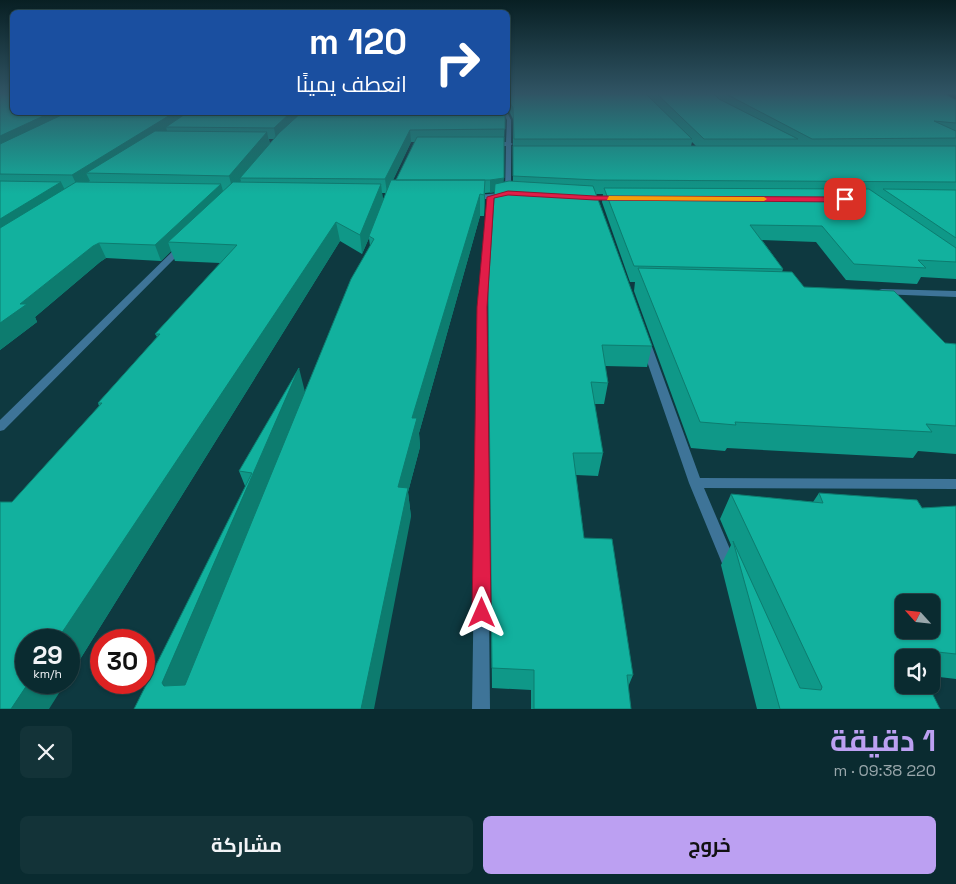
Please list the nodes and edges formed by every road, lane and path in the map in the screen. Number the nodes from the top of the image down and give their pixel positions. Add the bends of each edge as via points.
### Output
1 (509, 127) edge
2 (481, 144) edge
3 (510, 149) junction
4 (520, 154) edge
5 (508, 193) junction
6 (518, 194) edge
7 (463, 197) edge
8 (490, 197) junction
9 (186, 243) edge
10 (868, 292) edge
11 (956, 294) edge
12 (642, 333) edge
13 (0, 427) edge
14 (695, 483) junction
15 (956, 484) edge
16 (738, 583) edge
17 (481, 709) edge

1 - 3 street
2 - 3 street
3 - 4 street
3 - 5 street
5 - 6 street
5 - 8 street
7 - 8 street
8 - 17 street via 482,307
9 - 13 street
10 - 11 street
12 - 14 street
14 - 15 street
14 - 16 street

